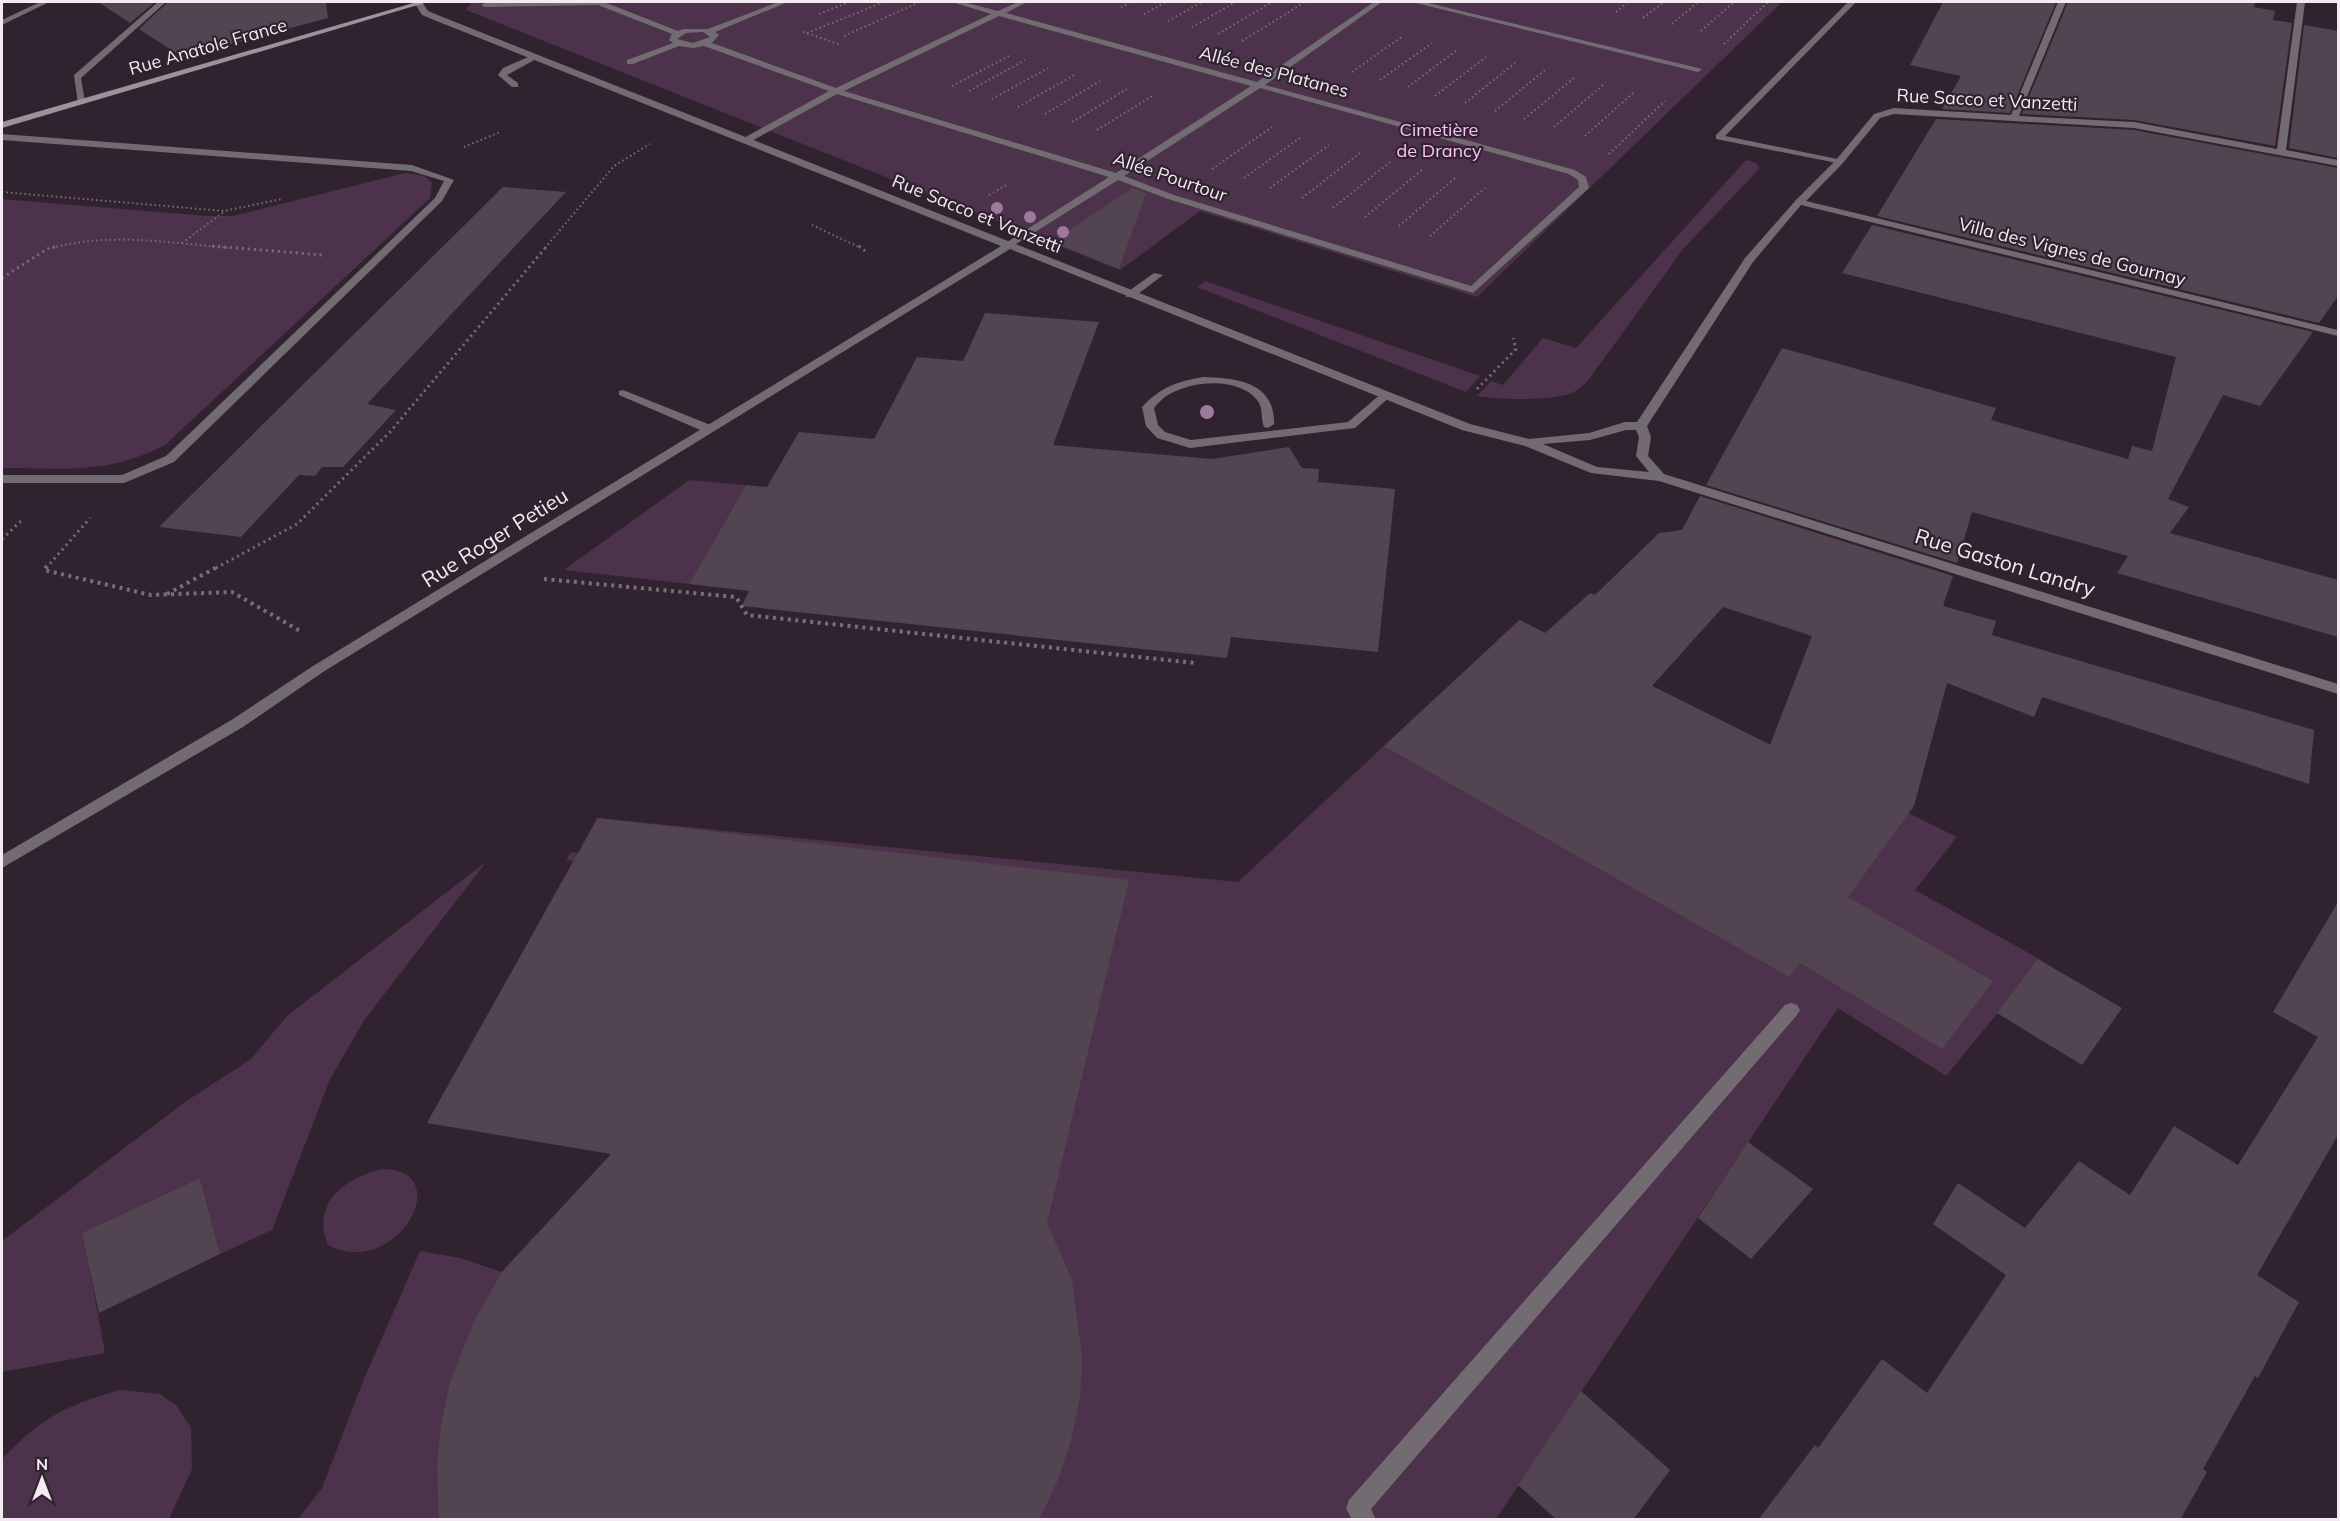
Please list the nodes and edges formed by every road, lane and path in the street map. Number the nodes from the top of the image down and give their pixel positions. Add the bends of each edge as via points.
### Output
1 (45, 2) edge
2 (162, 2) edge
3 (420, 2) edge
4 (598, 2) edge
5 (784, 2) edge
6 (884, 2) edge
7 (922, 2) edge
8 (956, 2) edge
9 (1023, 2) edge
10 (1202, 2) edge
11 (1378, 2) edge
12 (1416, 2) edge
13 (1852, 2) edge
14 (2062, 2) edge
15 (2301, 2) edge
16 (485, 5) dead end
17 (997, 15) junction
18 (2, 23) edge
19 (710, 31) junction
20 (807, 33) dead end
21 (678, 34) junction
22 (844, 36) dead end
23 (705, 43) junction
24 (678, 44) junction
25 (1121, 48) junction
26 (536, 57) junction
27 (630, 63) dead end
28 (1698, 69) dead end
29 (515, 85) dead end
30 (1259, 85) junction
31 (836, 92) junction
32 (81, 102) junction
33 (2014, 118) junction
34 (2, 125) edge
35 (974, 132) junction
36 (2, 137) edge
37 (745, 141) junction
38 (651, 143) dead end
39 (2281, 152) junction
40 (1839, 162) junction
41 (2338, 163) edge
42 (1117, 176) junction
43 (1583, 179) joint
44 (2, 192) edge
45 (1798, 202) junction
46 (812, 225) dead end
47 (182, 243) junction
48 (1008, 246) junction
49 (866, 251) dead end
50 (377, 259) junction
51 (1158, 275) dead end
52 (2, 278) edge
53 (1130, 295) junction
54 (2338, 333) edge
55 (1513, 338) dead end
56 (623, 393) dead end
57 (1386, 395) junction
58 (1442, 418) junction
59 (1268, 424) dead end
60 (1641, 426) junction
61 (709, 429) junction
62 (1529, 443) junction
63 (1660, 477) junction
64 (2, 479) edge
65 (124, 479) junction
66 (481, 569) junction
67 (167, 594) junction
68 (342, 655) junction
69 (1195, 663) dead end
70 (2338, 689) edge
71 (2, 862) edge
72 (1791, 1010) dead end
73 (1365, 1520) edge

1 - 18 street
2 - 32 street via 77,78
3 - 26 street, Rue Sacco et Vanzetti via 431,15
3 - 32 main road, Rue Anatole France
4 - 16 street
4 - 21 street
5 - 19 street
6 - 20 path
7 - 22 path
8 - 17 street, Allée des Platanes
9 - 17 street
10 - 25 path
11 - 30 street, Rue Roger Petieu
12 - 28 street
13 - 40 street via 1719,137
14 - 33 street
15 - 39 street
17 - 25 street, Allée des Platanes
17 - 31 street
19 - 21 street via 698,29
19 - 23 street via 715,37
21 - 24 street via 673,38
23 - 24 street
23 - 31 street, Allée Pourtour
24 - 27 street
25 - 30 street, Allée des Platanes
25 - 35 path
26 - 29 street via 502,75
26 - 37 street, Rue Sacco et Vanzetti
30 - 42 street, Rue Roger Petieu
30 - 43 street, Allée des Platanes via 1572,172
31 - 35 street, Allée Pourtour
31 - 37 street
32 - 34 main road, Rue Anatole France
33 - 39 street, Rue Sacco et Vanzetti via 2134,125
33 - 40 street, Rue Sacco et Vanzetti via 1894,111 1877,116
35 - 42 street, Allée Pourtour
36 - 50 street via 412,168 449,180 439,199
37 - 48 street, Rue Sacco et Vanzetti
38 - 67 path via 614,166 390,432 297,524
39 - 41 street, Rue Sacco et Vanzetti
40 - 45 street, Rue Sacco et Vanzetti
42 - 43 street, Allée Pourtour via 1162,194 1473,290 1584,188
42 - 48 street, Rue Roger Petieu
44 - 47 path via 224,211
45 - 54 street, Villa des Vignes de Gournay
45 - 60 street, Rue Sacco et Vanzetti via 1749,260
46 - 49 path
47 - 50 path
47 - 52 path via 76,241 47,249
48 - 53 street, Rue Sacco et Vanzetti
48 - 61 street, Rue Roger Petieu
50 - 65 street via 170,459
51 - 53 street
53 - 57 street, Rue Sacco et Vanzetti
55 - 58 path via 1516,349 1465,401
56 - 61 street
57 - 58 street, Rue Sacco et Vanzetti
57 - 59 street via 1352,425 1190,444 1161,435 1152,426 1148,407 1155,396 1168,388 1195,381 1225,381 1259,395 1268,405
58 - 62 street, Rue Sacco et Vanzetti
60 - 62 street, Rue Sacco et Vanzetti
60 - 63 street via 1645,437 1642,456
61 - 66 street, Rue Roger Petieu
62 - 63 street, Rue Sacco et Vanzetti via 1595,470
63 - 70 street, Rue Gaston Landry
64 - 65 street
65 - 67 path via 44,570 151,595
66 - 68 street, Rue Roger Petieu
66 - 69 path via 549,580 736,597 747,615
67 - 68 path via 232,592
68 - 71 street, Rue Roger Petieu via 238,723
72 - 73 street via 1357,1508

